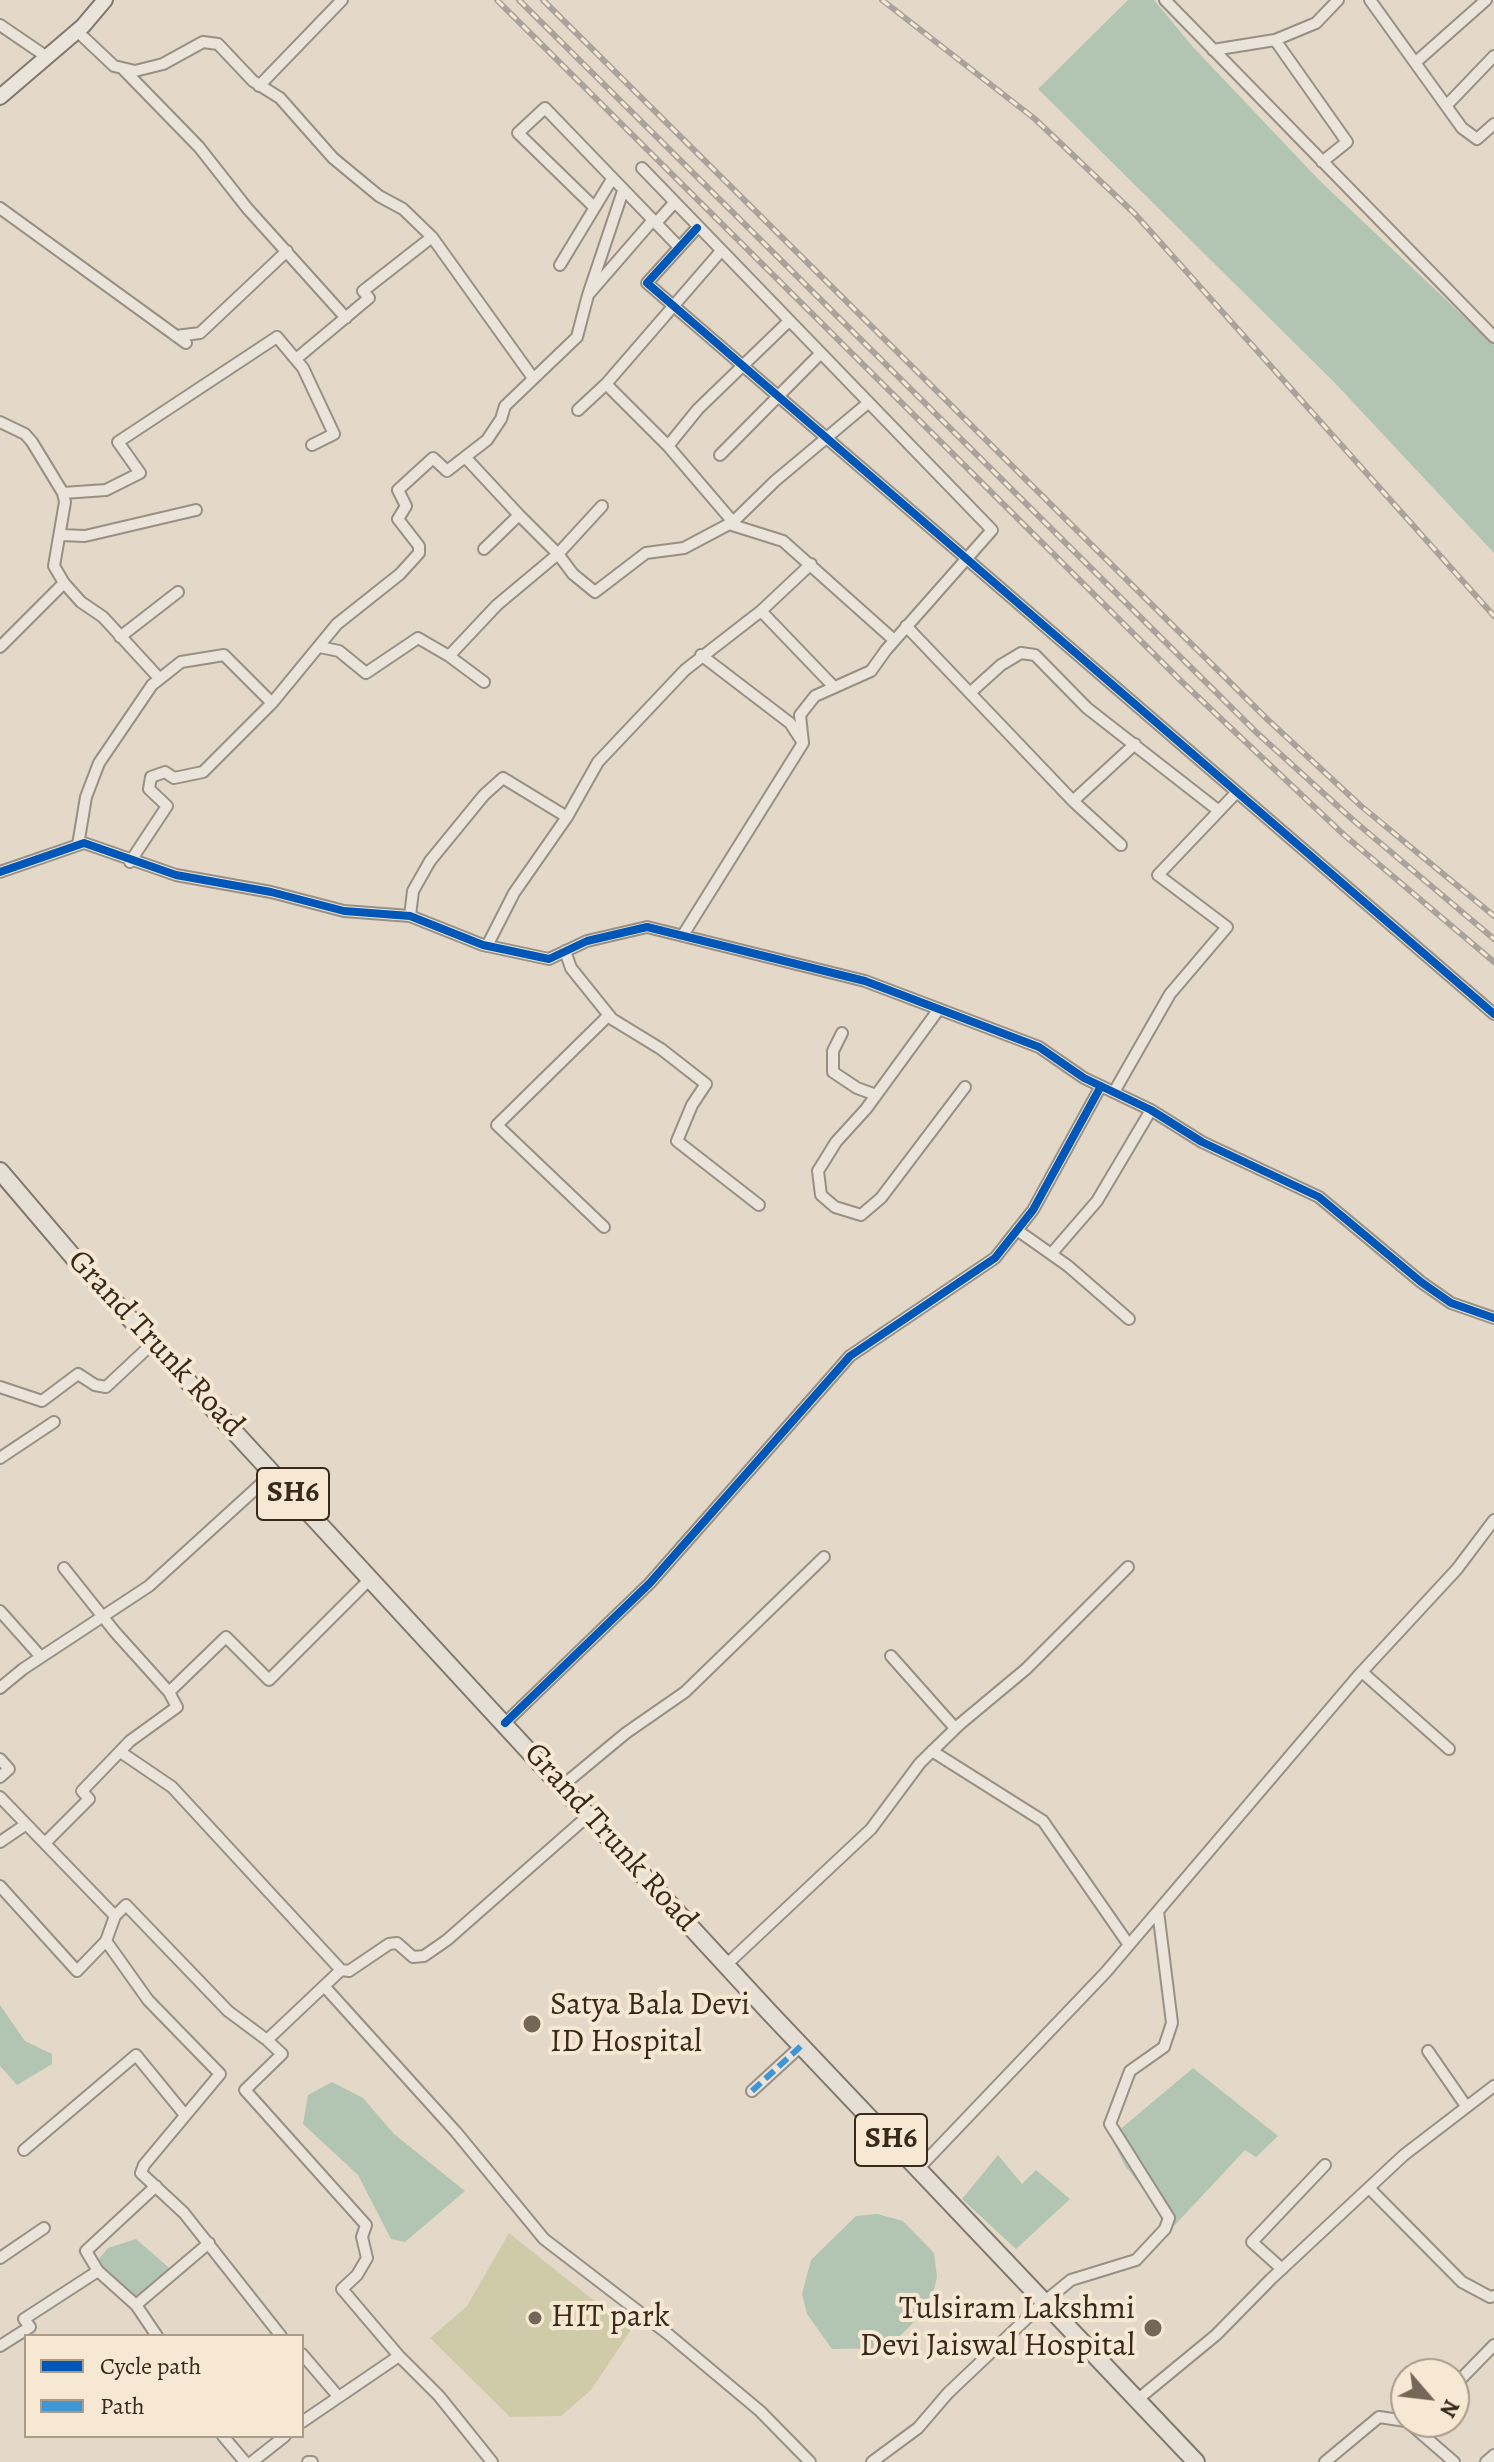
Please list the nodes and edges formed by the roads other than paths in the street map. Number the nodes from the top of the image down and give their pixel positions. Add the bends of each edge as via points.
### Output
1 (105, 0) edge
2 (342, 0) edge
3 (1165, 0) edge
4 (1338, 0) edge
5 (1370, 0) edge
6 (1490, 1) edge
7 (0, 25) edge
8 (77, 31) junction
9 (1275, 40) junction
10 (1213, 50) junction
11 (1494, 56) edge
12 (47, 57) junction
13 (1416, 62) junction
14 (123, 69) junction
15 (259, 86) junction
16 (0, 97) edge
17 (1447, 105) junction
18 (1494, 124) edge
19 (1322, 162) junction
20 (642, 168) dead end
21 (612, 179) junction
22 (623, 191) junction
23 (674, 203) junction
24 (593, 206) junction
25 (0, 208) edge
26 (655, 222) junction
27 (697, 228) junction
28 (432, 237) junction
29 (679, 247) junction
30 (287, 251) junction
31 (721, 251) junction
32 (560, 265) dead end
33 (588, 295) junction
34 (675, 307) junction
35 (346, 318) junction
36 (789, 321) junction
37 (176, 336) junction
38 (1494, 337) edge
39 (186, 343) dead end
40 (820, 354) junction
41 (296, 359) junction
42 (744, 365) junction
43 (533, 378) junction
44 (606, 384) junction
45 (779, 395) junction
46 (868, 403) junction
47 (578, 410) dead end
48 (0, 422) edge
49 (827, 437) junction
50 (312, 445) dead end
51 (668, 446) junction
52 (720, 455) dead end
53 (465, 457) junction
54 (63, 493) junction
55 (602, 506) dead end
56 (196, 510) dead end
57 (519, 515) junction
58 (731, 523) junction
59 (61, 535) junction
60 (484, 549) dead end
61 (558, 554) junction
62 (966, 557) junction
63 (811, 564) junction
64 (64, 583) junction
65 (178, 592) dead end
66 (761, 611) junction
67 (906, 626) junction
68 (120, 637) junction
69 (894, 640) junction
70 (0, 647) edge
71 (320, 647) junction
72 (701, 655) junction
73 (449, 656) junction
74 (159, 678) junction
75 (484, 682) dead end
76 (834, 687) junction
77 (971, 692) junction
78 (272, 703) junction
79 (803, 743) junction
80 (1135, 744) junction
81 (1237, 792) junction
82 (1073, 801) junction
83 (1219, 811) junction
84 (567, 817) junction
85 (78, 845) junction
86 (1121, 845) dead end
87 (130, 862) junction
88 (0, 872) edge
89 (410, 916) junction
90 (683, 935) junction
91 (487, 946) junction
92 (565, 951) junction
93 (939, 1009) junction
94 (1494, 1014) edge
95 (609, 1015) junction
96 (842, 1033) dead end
97 (1101, 1086) junction
98 (965, 1087) dead end
99 (1114, 1092) junction
100 (876, 1095) junction
101 (1151, 1110) junction
102 (0, 1171) edge
103 (759, 1205) dead end
104 (604, 1227) dead end
105 (1017, 1230) junction
106 (1052, 1253) junction
107 (1494, 1318) edge
108 (1129, 1319) dead end
109 (153, 1343) junction
110 (0, 1387) edge
111 (54, 1422) dead end
112 (0, 1458) edge
113 (273, 1473) junction
114 (1494, 1520) edge
115 (824, 1557) dead end
116 (1128, 1567) dead end
117 (64, 1568) dead end
118 (371, 1578) junction
119 (0, 1611) edge
120 (103, 1617) junction
121 (891, 1656) dead end
122 (41, 1657) junction
123 (1362, 1672) junction
124 (0, 1688) edge
125 (169, 1692) junction
126 (505, 1723) junction
127 (955, 1728) junction
128 (1449, 1749) dead end
129 (932, 1751) junction
130 (122, 1753) junction
131 (0, 1759) edge
132 (0, 1777) edge
133 (562, 1786) junction
134 (0, 1797) edge
135 (589, 1815) junction
136 (25, 1825) junction
137 (0, 1842) edge
138 (45, 1843) junction
139 (0, 1886) edge
140 (1158, 1911) junction
141 (115, 1916) junction
142 (106, 1941) junction
143 (1129, 1945) junction
144 (726, 1965) junction
145 (341, 1970) junction
146 (324, 1986) junction
147 (267, 2040) junction
148 (801, 2046) junction
149 (1428, 2051) dead end
150 (1494, 2086) edge
151 (752, 2091) dead end
152 (1466, 2106) junction
153 (185, 2115) junction
154 (24, 2150) dead end
155 (1325, 2165) dead end
156 (918, 2169) junction
157 (156, 2186) junction
158 (1370, 2189) junction
159 (44, 2228) dead end
160 (209, 2243) junction
161 (0, 2258) edge
162 (1282, 2269) junction
163 (98, 2271) junction
164 (1494, 2296) edge
165 (1044, 2302) junction
166 (136, 2305) junction
167 (156, 2334) edge
168 (279, 2334) edge
169 (1494, 2345) edge
170 (0, 2346) edge
171 (304, 2356) edge
172 (399, 2356) junction
173 (1470, 2370) edge
174 (337, 2395) junction
175 (1137, 2400) junction
176 (1390, 2419) edge
177 (304, 2420) edge
178 (225, 2438) edge
179 (282, 2438) edge
180 (1428, 2438) edge
181 (1494, 2455) edge
182 (245, 2462) edge
183 (252, 2462) edge
184 (492, 2462) edge
185 (810, 2462) edge
186 (872, 2462) edge
187 (1196, 2462) edge
188 (1325, 2462) edge
189 (1454, 2462) edge
190 (1486, 2462) edge

1 - 8 main road
2 - 15 street
3 - 10 street
4 - 9 street via 1316,23
5 - 13 street
6 - 13 street
7 - 12 street
8 - 12 main road
8 - 14 street
9 - 10 street
9 - 19 street via 1347,142
10 - 19 street
11 - 17 street
12 - 16 main road
13 - 17 street
14 - 15 street via 163,64 203,42 218,44
14 - 30 street via 199,147
15 - 28 street via 280,98 333,158
17 - 18 street via 1477,139
19 - 38 street
20 - 23 street
21 - 22 street
21 - 24 street
21 - 24 street via 545,108 518,133
22 - 26 street
22 - 33 street
23 - 26 street
23 - 27 street
24 - 32 street
25 - 37 street
26 - 29 street
26 - 33 street
27 - 29 street
27 - 31 street
28 - 35 street via 363,291 369,298
28 - 43 street
29 - 34 street via 647,283
30 - 35 street
30 - 37 street via 200,333
31 - 34 street
31 - 36 street
33 - 43 street via 577,337
34 - 42 street
34 - 44 street
35 - 41 street
36 - 40 street
36 - 42 street
37 - 39 street
40 - 45 street
40 - 46 street
41 - 50 street via 334,434
41 - 54 street via 277,337 268,342 118,442 140,473 106,490
42 - 45 street
42 - 51 street
43 - 53 street via 505,406 487,440
44 - 47 street
44 - 51 street
45 - 49 street
45 - 52 street
46 - 49 street
46 - 62 street via 992,530
48 - 54 street via 25,434
49 - 58 street
49 - 62 street
51 - 58 street
53 - 57 street
53 - 71 street via 447,471 433,458 398,490 406,506 398,519 419,553 337,624
54 - 59 street
55 - 61 street
56 - 59 street via 85,536
57 - 60 street
57 - 61 street
58 - 61 street via 684,548 646,553 595,592
58 - 63 street via 783,541
59 - 64 street via 54,566
61 - 73 street via 481,620
62 - 67 street
62 - 81 street
63 - 66 street
63 - 69 street
64 - 68 street
64 - 70 street
65 - 68 street
66 - 72 street
66 - 76 street
67 - 69 street
67 - 77 street
68 - 74 street
69 - 76 street via 871,671
71 - 73 street via 339,651 366,673 418,638
71 - 78 street
72 - 79 street via 790,723
72 - 84 street via 598,762
73 - 75 street
74 - 78 street via 181,662 224,655
74 - 85 street via 99,763 86,797
76 - 79 street via 815,696 800,715
77 - 80 street via 1021,653 1035,655 1087,708
77 - 82 street
78 - 87 street via 203,772 151,777 149,789 167,806
79 - 90 street
80 - 82 street
80 - 83 street
81 - 83 street
81 - 94 street
82 - 86 street
83 - 99 street via 1158,875 1227,927 1170,994
84 - 89 street via 503,778 430,861 413,891
84 - 91 street via 514,893
85 - 87 street
85 - 88 street
87 - 89 street via 344,911
89 - 91 street
90 - 92 street via 647,927
90 - 93 street via 865,981
91 - 92 street via 549,959
92 - 95 street via 571,968
93 - 97 street via 1039,1047
93 - 100 street
95 - 103 street via 706,1084 677,1141
95 - 104 street via 497,1125
96 - 100 street via 833,1051 833,1072
97 - 99 street
97 - 105 street
98 - 100 street via 901,1174 861,1215 835,1207 821,1195 818,1171
99 - 101 street
101 - 106 street via 1097,1201
101 - 107 street via 1202,1142 1319,1197 1451,1303
102 - 109 main road, Grand Trunk Road / SH6
105 - 106 street
105 - 126 street via 983,1267 850,1356 650,1583
106 - 108 street
109 - 110 street via 106,1387 78,1374 42,1401
109 - 113 main road, Grand Trunk Road / SH6
111 - 112 street
113 - 118 main road, Grand Trunk Road / SH6
113 - 120 street via 149,1586
114 - 123 street via 1457,1569
115 - 133 street via 685,1692
116 - 127 street via 1026,1669
117 - 120 street
118 - 125 street via 269,1680 226,1637
118 - 126 main road, Grand Trunk Road / SH6
119 - 122 street
120 - 122 street
120 - 125 street
121 - 127 street
122 - 124 street
123 - 128 street
123 - 140 street
125 - 130 street via 177,1707 130,1741
126 - 133 main road, Grand Trunk Road / SH6
127 - 129 street
129 - 143 street via 1043,1821
129 - 144 street via 871,1829
130 - 138 street via 82,1791 89,1799
130 - 145 street via 172,1787
131 - 132 street via 9,1769
133 - 135 main road, Grand Trunk Road / SH6
134 - 136 street
135 - 144 main road, Grand Trunk Road / SH6
135 - 145 street via 424,1956 413,1957 397,1943 389,1944 349,1971
136 - 137 street
136 - 138 street
138 - 141 street
139 - 142 street via 77,1971
140 - 143 street
140 - 165 street via 1172,2023 1164,2047 1130,2071 1110,2124 1169,2218 1136,2260 1071,2280
141 - 142 street
141 - 147 street via 126,1905 228,2011
142 - 153 street via 148,2000 220,2074
143 - 156 street
144 - 148 main road, Grand Trunk Road / SH6
145 - 146 street
146 - 147 street
146 - 185 street via 544,2239 668,2334 787,2435
147 - 172 street via 282,2054 245,2090 366,2225 362,2237 367,2258 342,2289
148 - 151 street
148 - 156 main road, Grand Trunk Road / SH6
149 - 152 street
150 - 152 street
152 - 158 street
153 - 154 street via 136,2055
153 - 157 street via 141,2170
155 - 162 street via 1252,2242
156 - 165 main road, Grand Trunk Road / SH6
157 - 160 street
157 - 163 street via 86,2251
158 - 162 street
158 - 164 street via 1462,2282
159 - 161 street
160 - 166 street
160 - 168 street
162 - 175 street via 1216,2335
163 - 166 street
163 - 170 street via 24,2319 30,2327
165 - 175 main road, Grand Trunk Road / SH6
165 - 186 street via 918,2428
166 - 167 street
169 - 173 street
171 - 174 street
172 - 174 street
172 - 184 street
174 - 177 street
175 - 187 main road, Grand Trunk Road / SH6
176 - 188 street via 1379,2417
178 - 182 street
179 - 183 street
180 - 189 street
181 - 190 street

